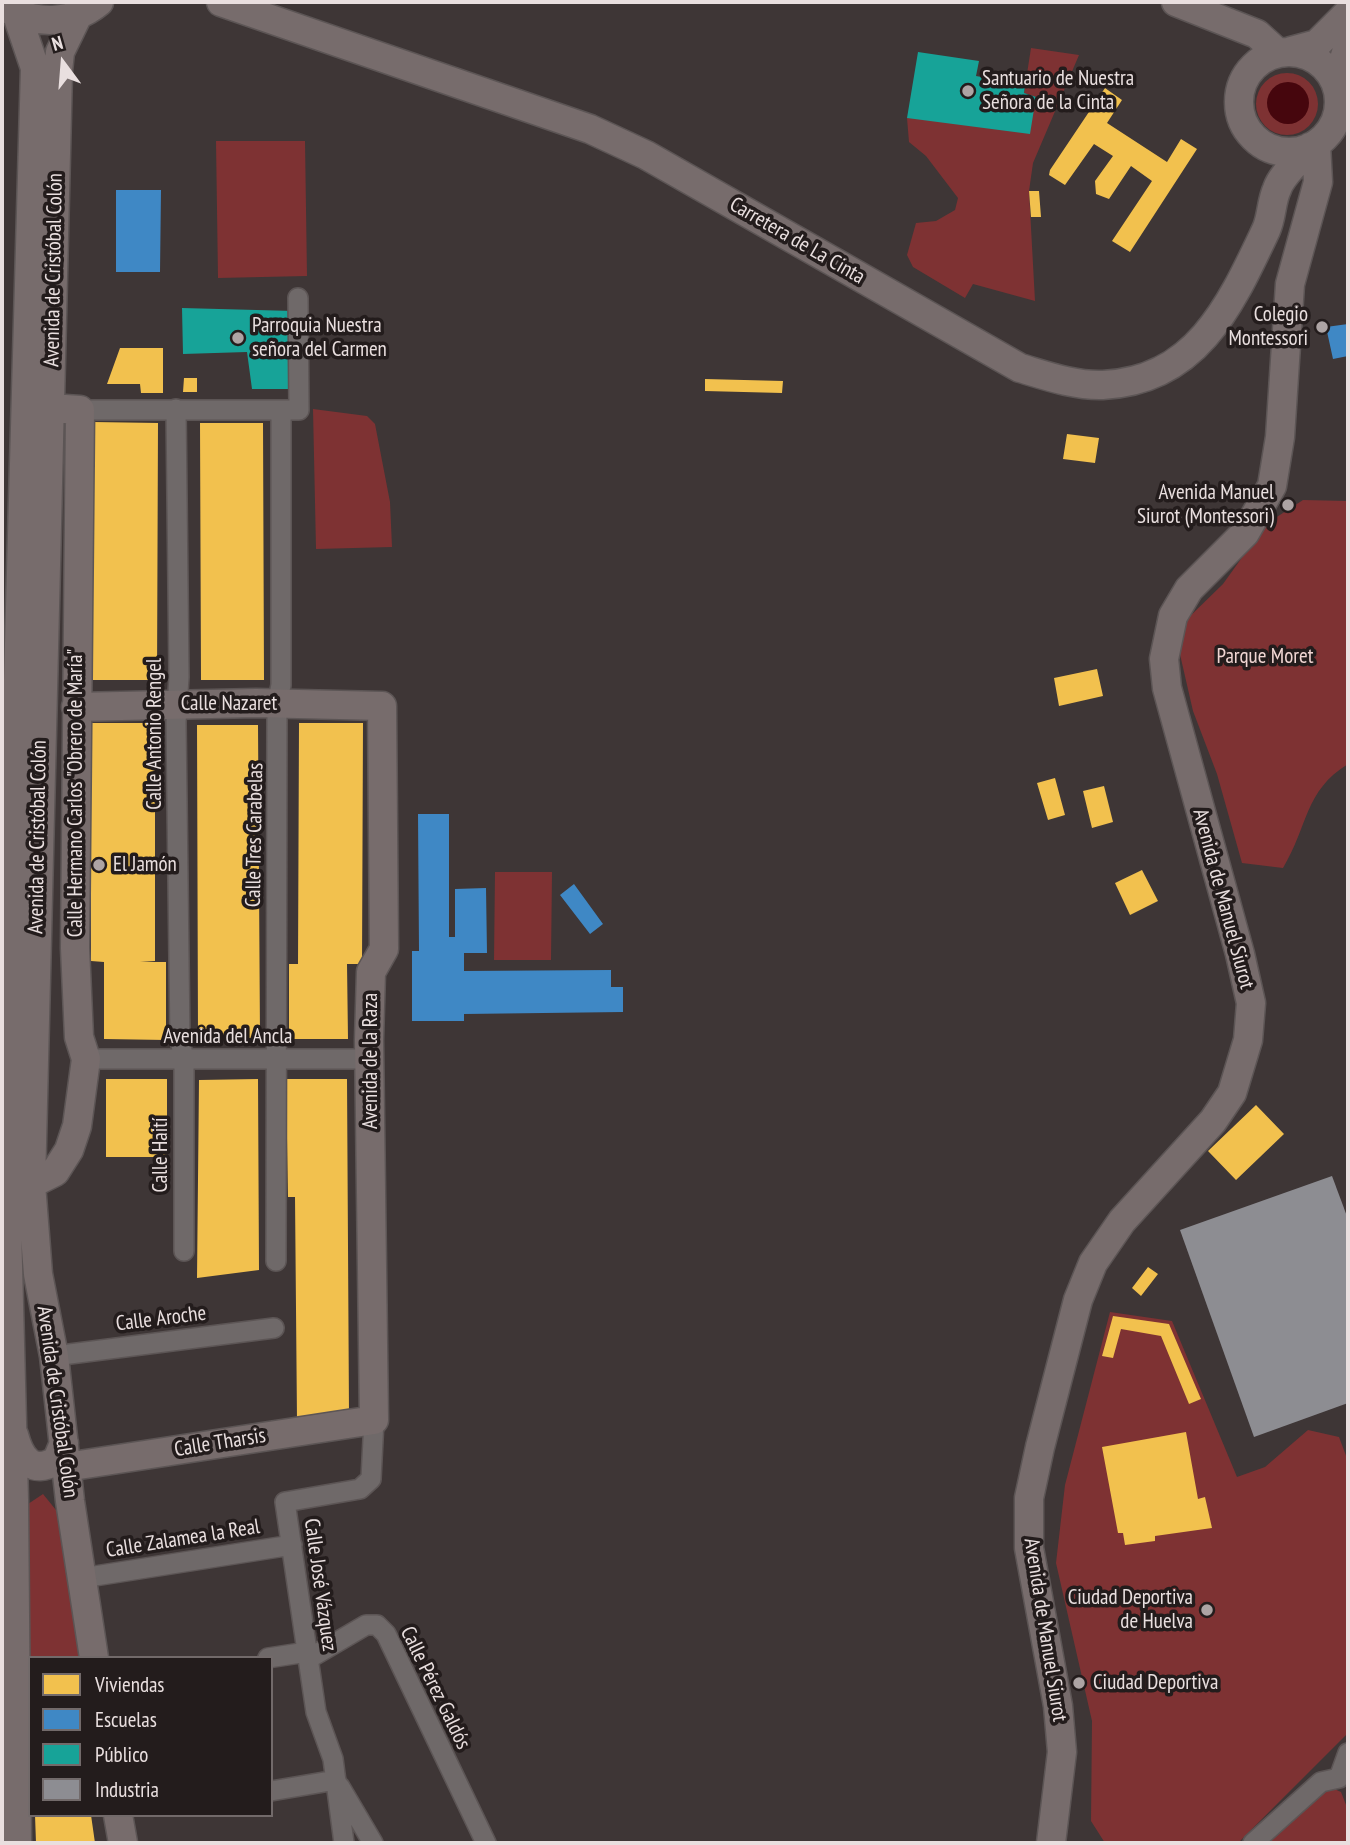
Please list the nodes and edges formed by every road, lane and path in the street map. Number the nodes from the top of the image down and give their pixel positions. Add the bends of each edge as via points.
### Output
1 (220, 2) edge
2 (1176, 2) edge
3 (89, 8) edge
4 (9, 10) edge
5 (1348, 13) edge
6 (1348, 46) edge
7 (1285, 52) junction
8 (1341, 89) edge
9 (1262, 145) junction
10 (1313, 146) junction
11 (1277, 187) junction
12 (298, 298) dead end
13 (51, 408) junction
14 (176, 409) junction
15 (80, 410) junction
16 (281, 411) junction
17 (9, 681) edge
18 (277, 704) junction
19 (177, 705) junction
20 (382, 706) joint
21 (75, 708) junction
22 (86, 1059) junction
23 (184, 1059) junction
24 (275, 1059) junction
25 (370, 1059) junction
26 (13, 1149) edge
27 (31, 1184) junction
28 (184, 1251) dead end
29 (276, 1261) dead end
30 (274, 1328) dead end
31 (54, 1356) junction
32 (9, 1417) edge
33 (374, 1420) junction
34 (65, 1455) junction
35 (15, 1500) junction
36 (70, 1501) junction
37 (292, 1545) junction
38 (82, 1578) junction
39 (94, 1656) edge
40 (307, 1656) junction
41 (273, 1658) edge
42 (9, 1722) edge
43 (1348, 1753) edge
44 (336, 1780) junction
45 (1344, 1785) edge
46 (273, 1791) edge
47 (118, 1817) edge
48 (16, 1843) edge
49 (122, 1843) edge
50 (344, 1843) edge
51 (350, 1843) edge
52 (363, 1843) edge
53 (373, 1843) edge
54 (486, 1843) edge
55 (1051, 1843) edge
56 (1254, 1843) edge

1 - 11 main road, Carretera de La Cinta via 590,129 646,155 1020,368 1068,382 1102,385 1143,379 1177,364 1225,309 1269,224
2 - 7 main road via 1257,34
3 - 4 main road via 58,21 37,20
3 - 13 main road, Avenida de Cristóbal Colón via 61,52 58,71
4 - 17 main road, Avenida de Cristóbal Colón via 35,68
5 - 7 main road via 1317,44
6 - 8 main road
7 - 8 main road via 1320,62
7 - 9 main road via 1249,70 1239,92 1240,116 1248,133
8 - 10 main road via 1335,121
9 - 10 main road via 1294,152
9 - 11 main road
10 - 11 main road, Carretera de La Cinta
10 - 55 main road, Avenida de Manuel Siurot via 1318,182 1290,284 1280,438 1272,486 1245,533 1189,589 1173,616 1164,659 1167,688 1251,1003 1245,1053 1232,1093 1213,1121 1122,1222 1093,1263 1078,1300 1029,1498 1029,1548 1062,1752
12 - 16 street via 299,410
13 - 15 main road
13 - 26 main road, Avenida de Cristóbal Colón
14 - 15 street
14 - 16 street
14 - 19 street, Calle Antonio Rengel
15 - 21 main road, Calle Hermano Carlos "Obrero de María"
16 - 18 street, Calle Tres Carabelas via 281,685
17 - 26 main road, Avenida de Cristóbal Colón
18 - 19 main road, Calle Nazaret
18 - 20 main road, Calle Nazaret
18 - 24 street, Calle Tres Carabelas
19 - 21 main road, Calle Nazaret
19 - 23 street, Calle Antonio Rengel via 180,1040
20 - 25 main road, Avenida de la Raza via 384,949 371,972
21 - 22 main road, Calle Hermano Carlos "Obrero de María" via 75,948 79,1037
22 - 23 street, Avenida del Ancla
22 - 27 main road, Calle Hermano Carlos "Obrero de María" via 69,1150 55,1172
23 - 24 street, Avenida del Ancla
23 - 28 street, Calle Haití
24 - 25 street, Avenida del Ancla
24 - 29 street, Calle Tres Carabelas
25 - 33 main road, Avenida de la Raza
26 - 27 main road, Avenida de Cristóbal Colón
26 - 32 main road
27 - 31 main road, Avenida de Cristóbal Colón via 38,1275
30 - 31 street, Calle Aroche
31 - 34 main road, Avenida de Cristóbal Colón
32 - 34 main road via 27,1464 38,1467
32 - 35 main road
33 - 34 main road, Calle Tharsis
33 - 37 street, Calle José Vázquez via 371,1479 360,1489 285,1502
34 - 36 main road, Avenida de Cristóbal Colón
35 - 36 main road via 26,1484 37,1481 57,1488
35 - 42 main road
36 - 38 main road, Avenida de Cristóbal Colón
37 - 38 street, Calle Zalamea la Real
37 - 40 street, Calle José Vázquez
38 - 39 main road, Avenida de Cristóbal Colón
40 - 41 street
40 - 44 street, Calle José Vázquez via 316,1712
40 - 54 street, Calle Pérez Galdós via 366,1625 377,1625 386,1634
42 - 48 main road
43 - 45 street
44 - 46 street
44 - 50 street
44 - 53 street
45 - 56 street via 1321,1782
47 - 49 main road
51 - 52 street via 350,1818

